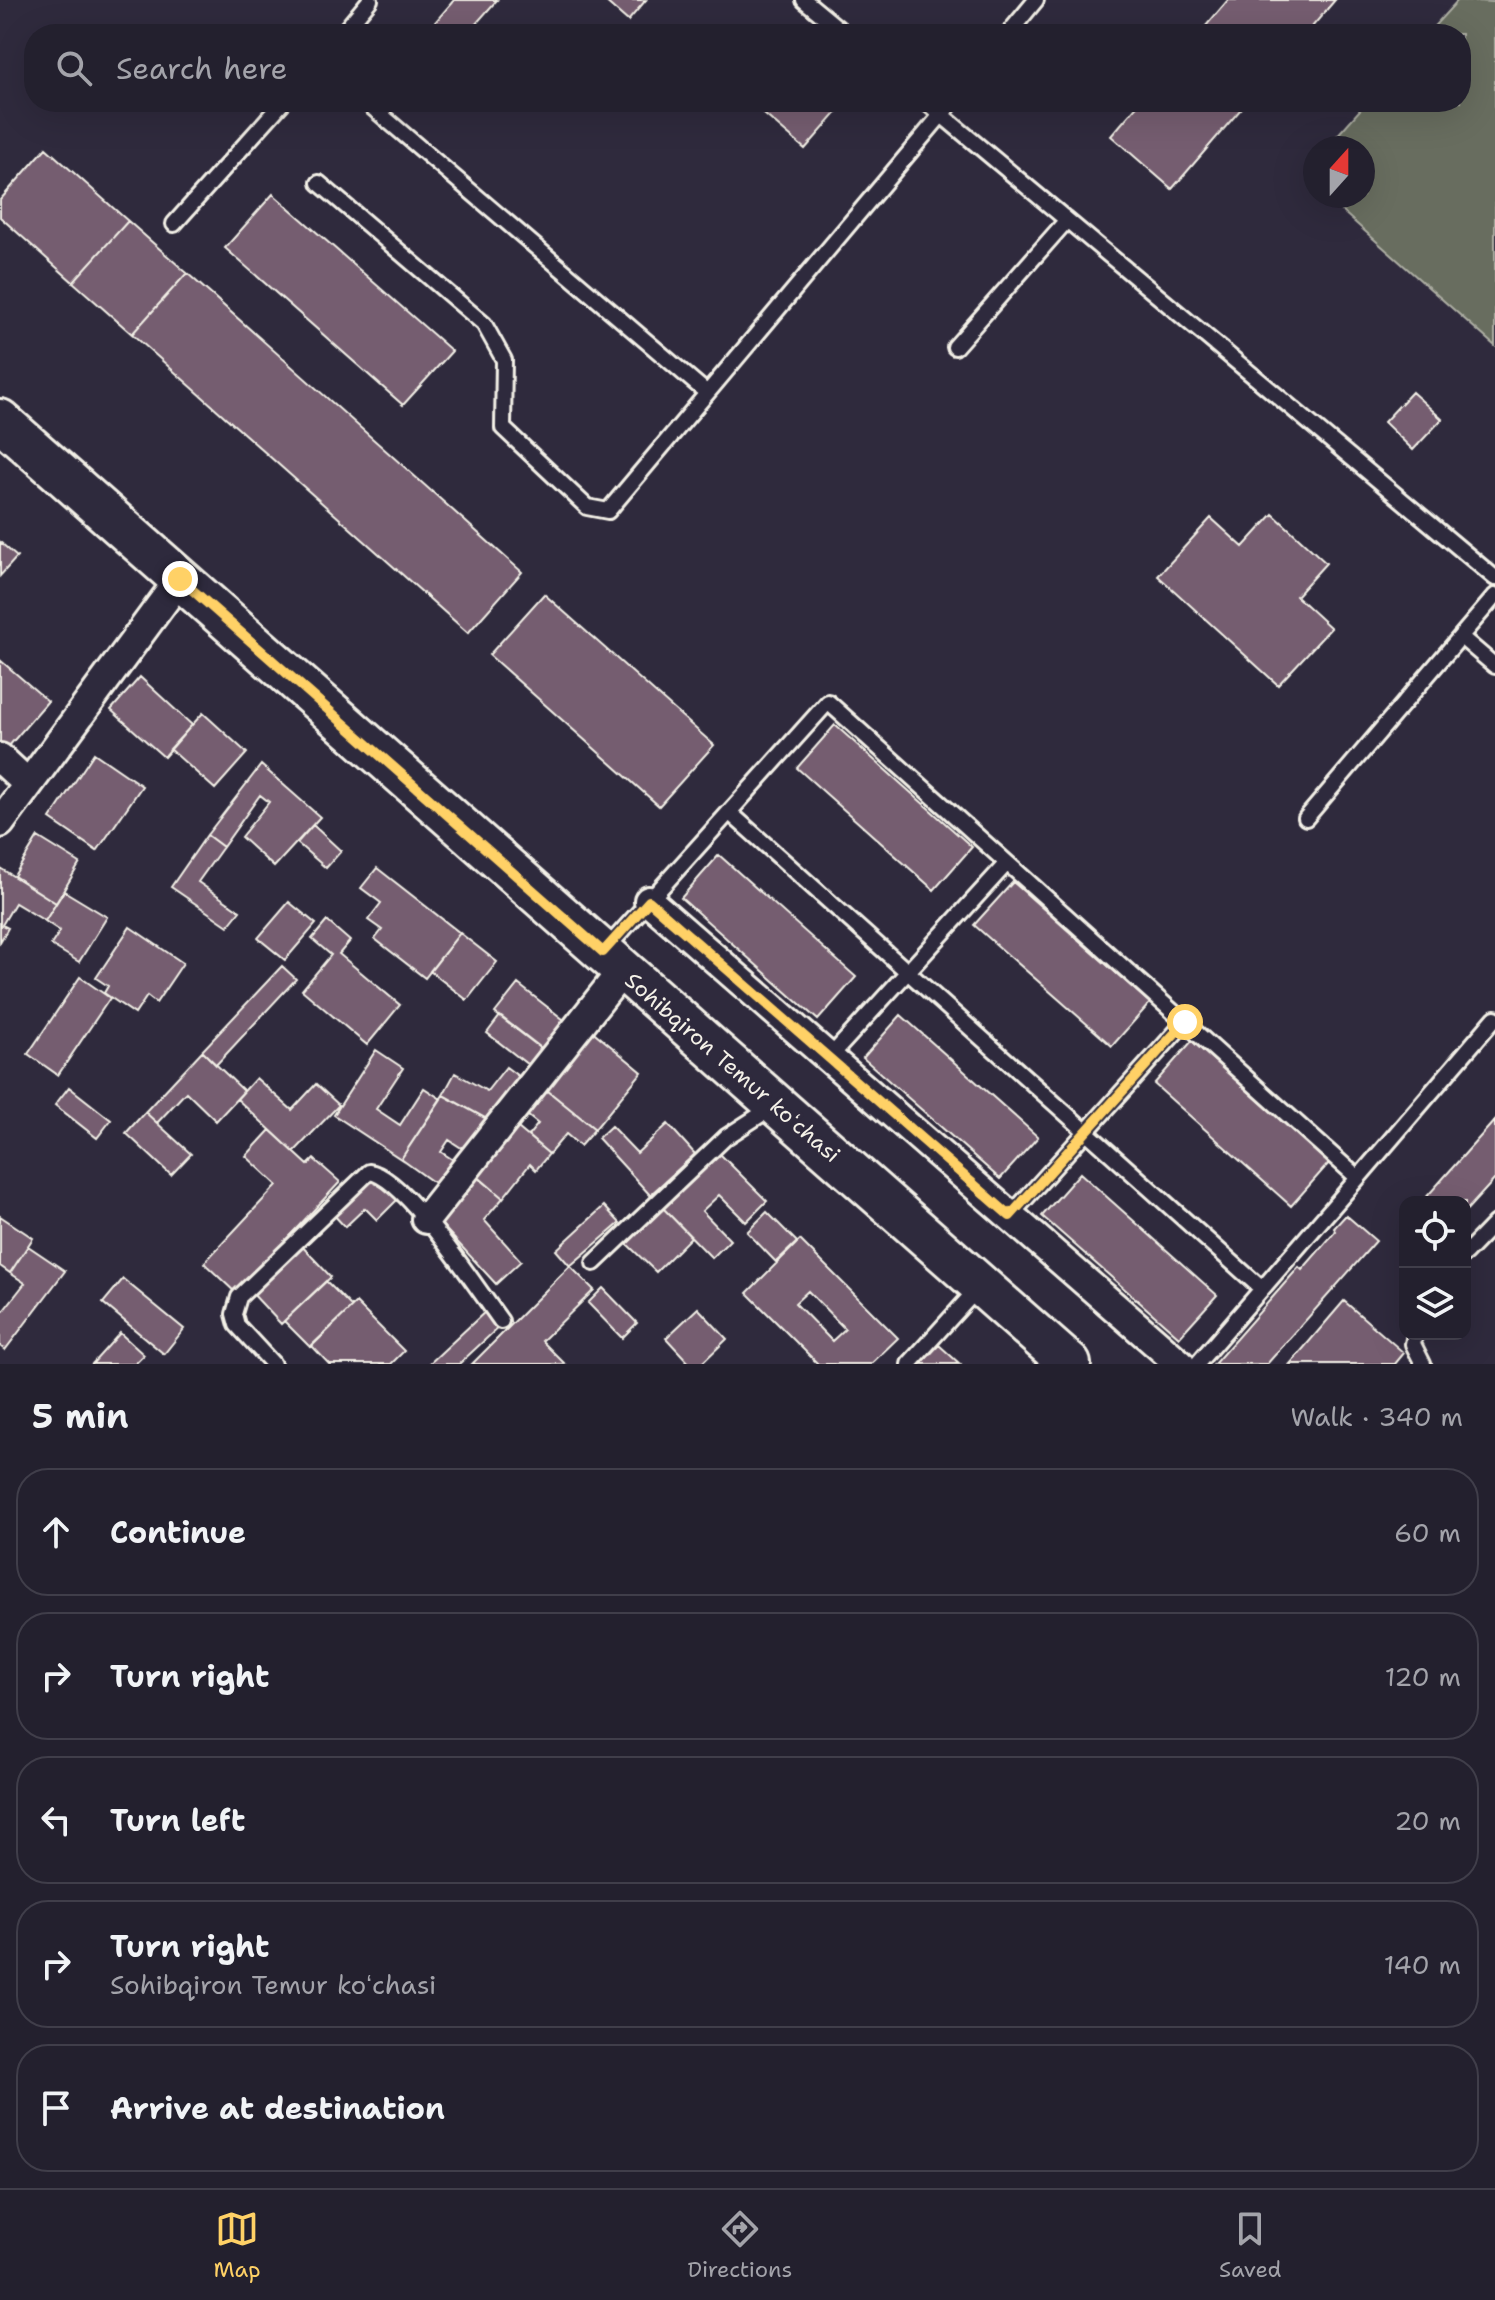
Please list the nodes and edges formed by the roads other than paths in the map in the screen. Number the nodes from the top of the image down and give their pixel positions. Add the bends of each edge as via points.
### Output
1 (370, 0) edge
2 (804, 0) edge
3 (1036, 0) edge
4 (350, 24) edge
5 (833, 24) edge
6 (1016, 24) edge
7 (274, 112) edge
8 (378, 112) edge
9 (938, 112) edge
10 (944, 112) edge
11 (941, 115) junction
12 (319, 183) dead end
13 (1067, 220) junction
14 (174, 224) dead end
15 (955, 347) dead end
16 (707, 393) junction
17 (0, 420) edge
18 (1495, 578) edge
19 (180, 579) junction
20 (1495, 596) edge
21 (1461, 637) junction
22 (1495, 666) edge
23 (0, 758) edge
24 (27, 783) junction
25 (729, 812) junction
26 (1306, 818) dead end
27 (0, 823) edge
28 (1007, 863) junction
29 (649, 901) junction
30 (613, 961) junction
31 (908, 972) junction
32 (1495, 1018) edge
33 (1185, 1022) junction
34 (829, 1058) junction
35 (776, 1105) junction
36 (1086, 1131) junction
37 (1358, 1178) junction
38 (1010, 1216) junction
39 (426, 1219) junction
40 (1495, 1223) edge
41 (1471, 1248) edge
42 (594, 1263) dead end
43 (981, 1285) junction
44 (1262, 1289) junction
45 (501, 1321) dead end
46 (1414, 1340) edge
47 (273, 1364) edge
48 (909, 1364) edge
49 (1070, 1364) edge
50 (1180, 1364) edge
51 (1197, 1364) edge
52 (1423, 1364) edge

1 - 4 lane
2 - 5 lane
3 - 6 lane
7 - 14 lane
8 - 16 lane
9 - 11 lane
10 - 11 lane
11 - 13 lane
11 - 16 lane
12 - 16 lane via 484,324 504,360 503,428 587,507 608,511
13 - 15 lane
13 - 18 lane
17 - 19 main road, Sohibqiron Temur koʻchasi
19 - 24 street
19 - 30 main road, Sohibqiron Temur koʻchasi
20 - 21 lane
21 - 22 lane
21 - 26 lane
23 - 24 street
24 - 27 street
25 - 28 lane via 828,702
25 - 29 lane
25 - 31 lane
28 - 31 lane
28 - 33 lane
29 - 30 lane
29 - 34 street
30 - 35 main road, Sohibqiron Temur koʻchasi
30 - 39 street
31 - 34 lane
31 - 36 lane
32 - 37 lane
33 - 36 lane
33 - 37 lane
34 - 38 street
35 - 42 lane via 726,1137
35 - 43 main road, Sohibqiron Temur koʻchasi
36 - 38 lane
36 - 44 lane
37 - 44 lane
38 - 50 street
39 - 45 lane
39 - 47 lane via 378,1173 362,1176 239,1297 237,1325
40 - 41 lane
43 - 48 lane
43 - 49 main road, Sohibqiron Temur koʻchasi
44 - 51 lane
46 - 52 lane

